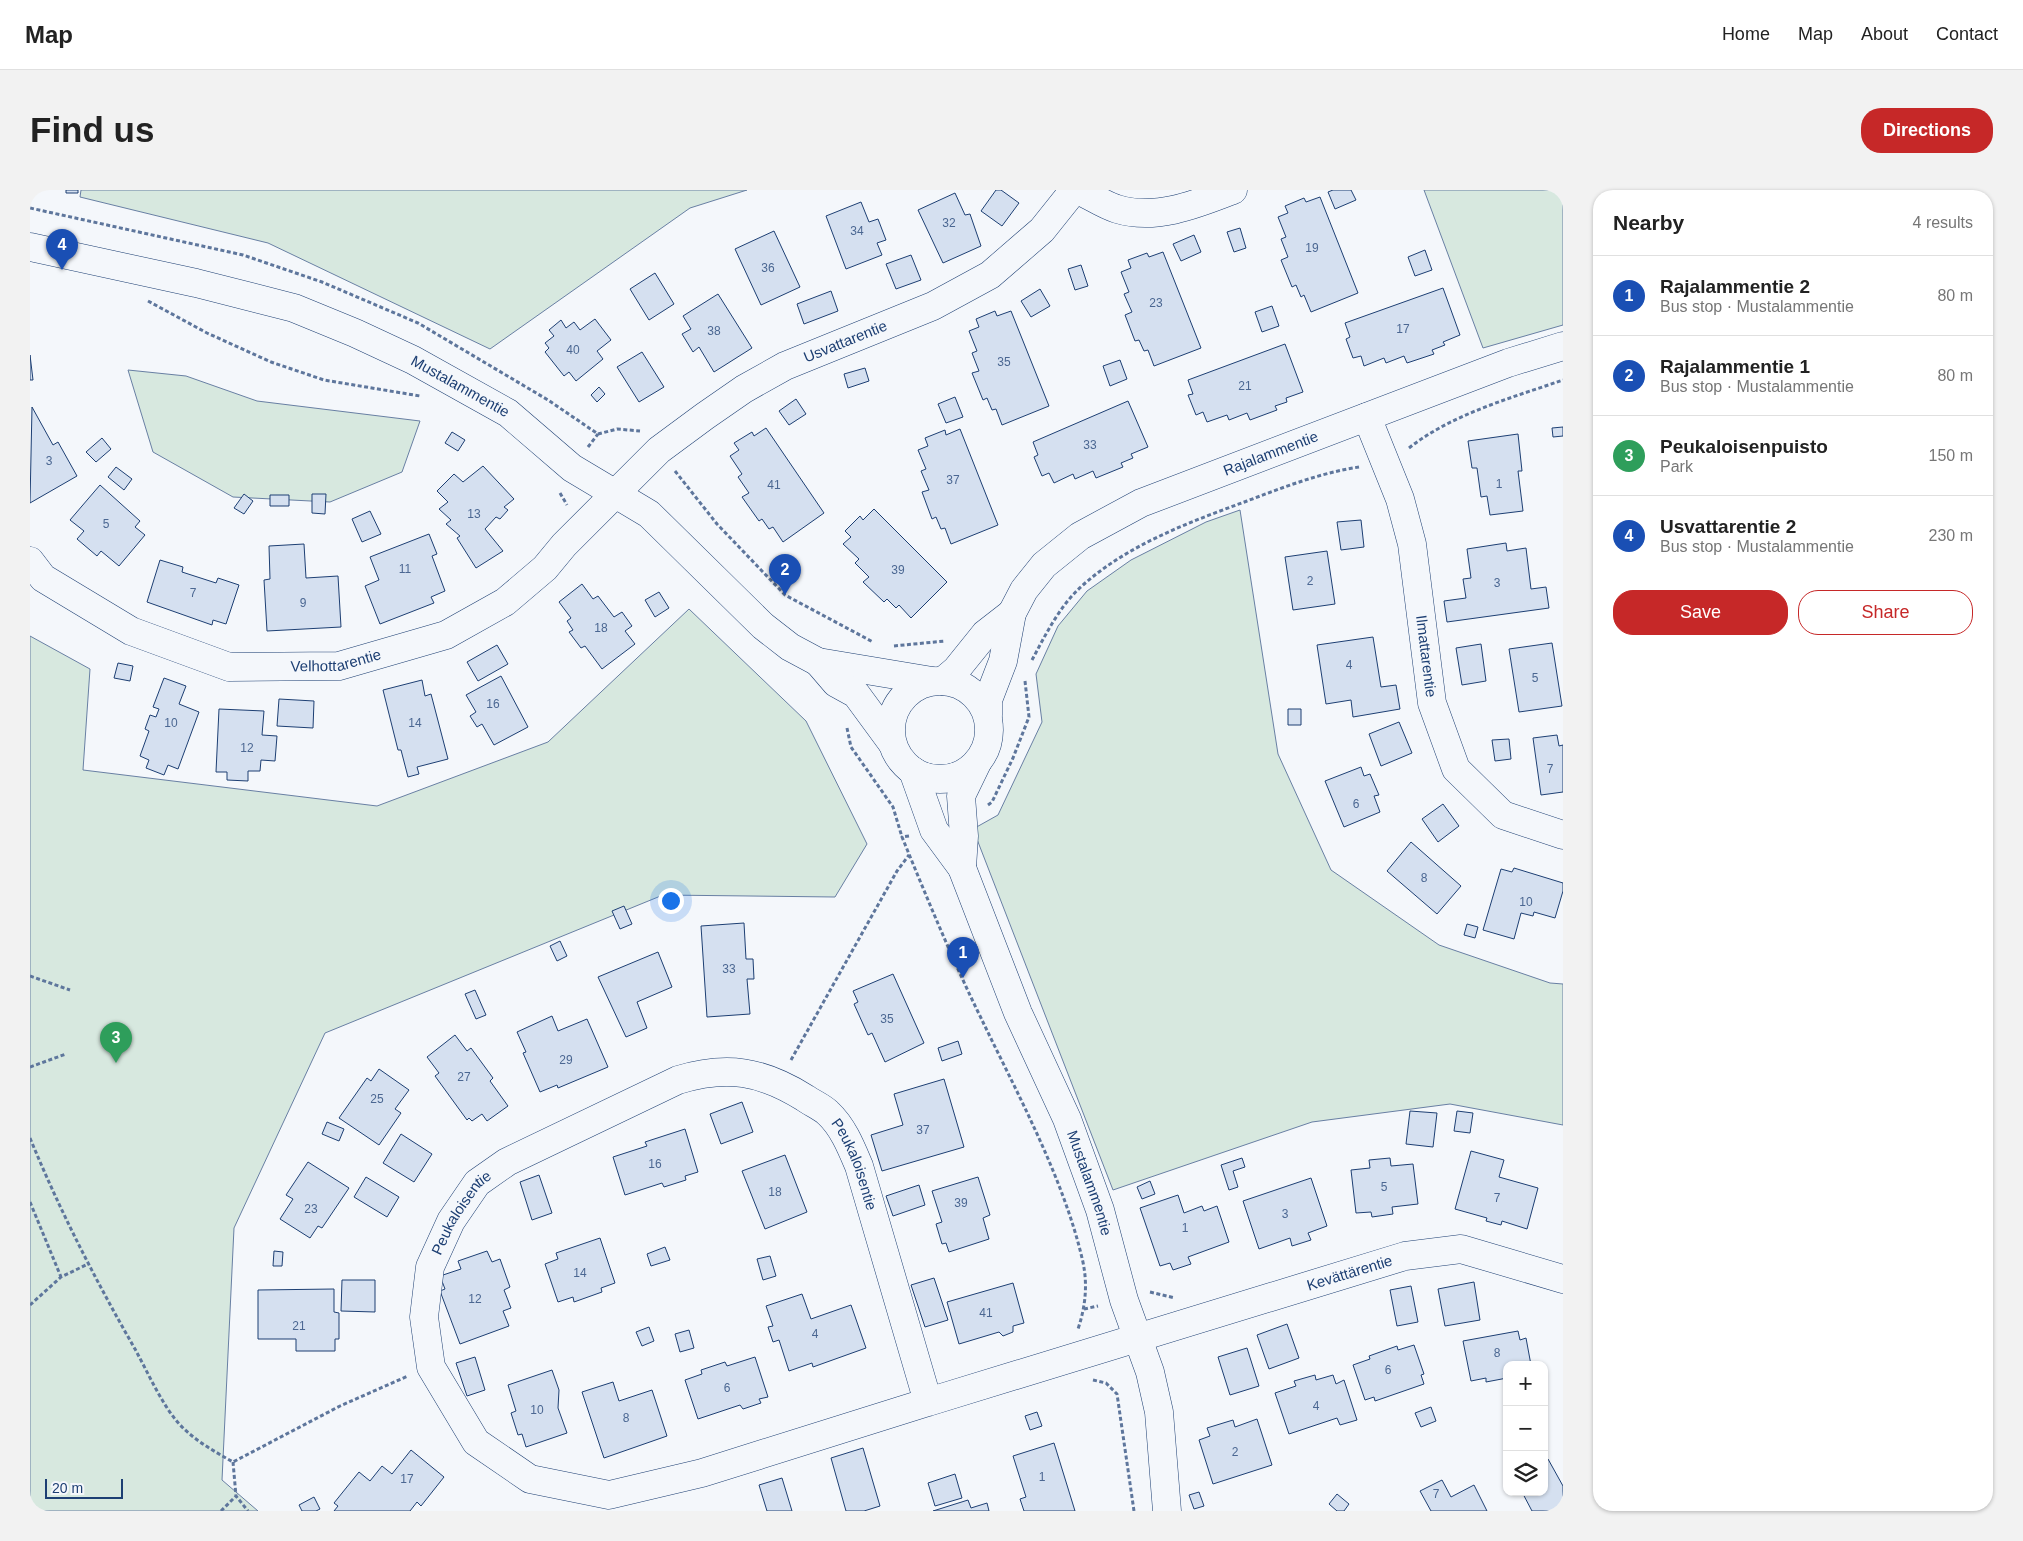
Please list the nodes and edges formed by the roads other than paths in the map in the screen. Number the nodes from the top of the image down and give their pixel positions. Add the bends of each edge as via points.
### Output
1 (1074, 190) edge
2 (1078, 190) edge
3 (1233, 190) edge
4 (30, 247) edge
5 (1563, 346) edge
6 (1367, 417) junction
7 (615, 493) junction
8 (30, 561) edge
9 (1012, 613) junction
10 (818, 662) junction
11 (937, 681) junction
12 (988, 715) junction
13 (892, 743) junction
14 (977, 763) junction
15 (913, 771) junction
16 (1563, 835) edge
17 (962, 868) junction
18 (1563, 1279) edge
19 (1140, 1339) junction
20 (928, 1402) junction
21 (1167, 1511) edge

1 - 7 street, Usvattarentie via 1042,230 990,276 933,306 785,366 744,389 664,446
2 - 3 street via 1117,209 1150,213 1191,206
4 - 7 street, Mustalammentie via 294,308 355,333 413,360 508,413 572,468
5 - 6 street, Rajalammentie via 1508,363
6 - 9 street, Rajalammentie via 1141,503 1080,536 1044,565 1024,590
6 - 16 street, Ilmattarentie via 1400,499 1412,544 1432,703 1456,769 1503,815
7 - 8 street, Velhottarentie via 545,568 504,602 446,635 339,666 229,666 131,631 43,578
7 - 10 street, Mustalammentie via 649,514 763,626 790,647
9 - 11 street, Rajalammentie via 986,634 956,670
9 - 12 street, Rajalammentie via 1003,661 988,700
10 - 11 street, Mustalammentie
10 - 13 street, Mustalammentie via 836,683 856,694
11 - 12 street via 952,682 971,691
11 - 13 street via 917,686 904,696 891,723
12 - 14 street via 990,734
13 - 15 street via 900,759
14 - 15 street via 961,775 944,779 925,778
14 - 17 street, Mustalammentie via 960,796 964,836
15 - 17 street, Mustalammentie via 934,830
17 - 19 street, Mustalammentie via 1018,1013 1070,1128 1100,1210 1124,1300
18 - 19 street, Kevättärentie via 1461,1250 1405,1256
19 - 20 street, Peukaloisentie
19 - 21 street, Mustalammentie via 1159,1412
20 - 20 street, Peukaloisentie via 702,1473 609,1495 530,1479 476,1442 431,1367 424,1317 430,1267 451,1221 477,1184 507,1162 678,1080 705,1072 758,1075 828,1112 846,1136 858,1166

